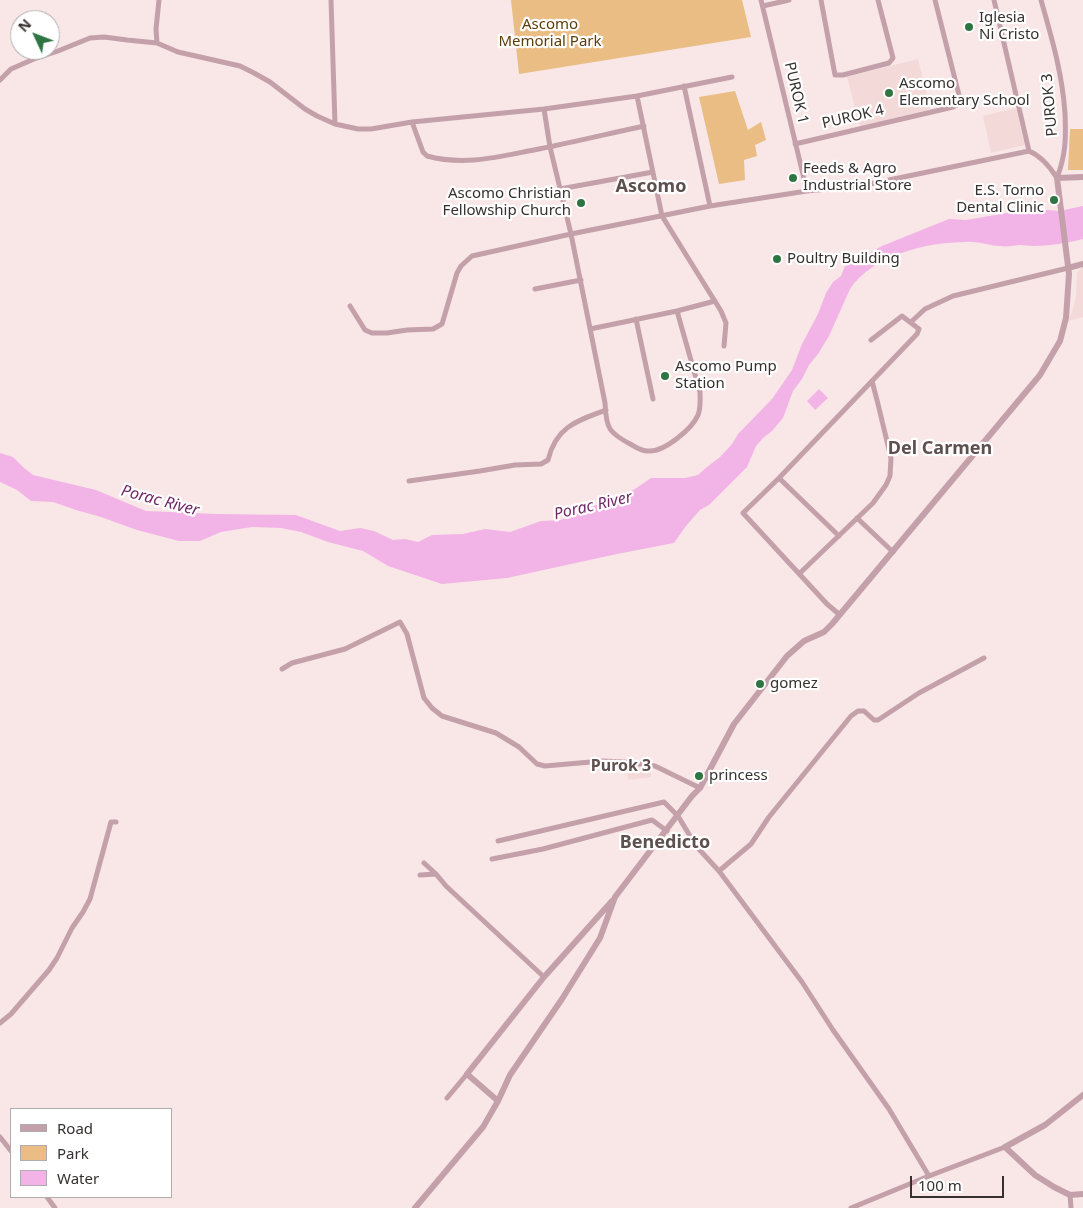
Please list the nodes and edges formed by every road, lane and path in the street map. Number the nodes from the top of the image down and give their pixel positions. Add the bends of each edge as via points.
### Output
1 (159, 0) edge
2 (331, 0) edge
3 (789, 0) edge
4 (821, 0) edge
5 (878, 0) edge
6 (935, 0) edge
7 (994, 0) edge
8 (1041, 0) edge
9 (762, 3) edge
10 (157, 43) junction
11 (732, 78) dead end
12 (0, 80) edge
13 (684, 86) junction
14 (638, 96) junction
15 (544, 109) junction
16 (412, 122) junction
17 (335, 124) junction
18 (644, 126) junction
19 (795, 144) junction
20 (550, 147) junction
21 (1029, 151) junction
22 (653, 172) junction
23 (1083, 177) edge
24 (1057, 178) junction
25 (560, 189) junction
26 (807, 191) junction
27 (710, 206) junction
28 (662, 216) junction
29 (571, 234) junction
30 (1083, 264) edge
31 (1068, 268) junction
32 (581, 280) junction
33 (535, 289) dead end
34 (715, 301) junction
35 (350, 306) dead end
36 (676, 311) junction
37 (636, 319) junction
38 (911, 322) junction
39 (590, 329) junction
40 (871, 340) dead end
41 (724, 346) dead end
42 (872, 381) junction
43 (653, 398) dead end
44 (606, 410) junction
45 (780, 478) junction
46 (409, 481) dead end
47 (857, 518) junction
48 (839, 536) junction
49 (893, 552) junction
50 (800, 573) junction
51 (840, 615) junction
52 (984, 658) dead end
53 (282, 669) dead end
54 (700, 788) junction
55 (678, 816) junction
56 (116, 822) dead end
57 (667, 831) junction
58 (498, 841) dead end
59 (492, 859) dead end
60 (424, 863) dead end
61 (719, 871) junction
62 (436, 874) junction
63 (420, 876) dead end
64 (615, 897) junction
65 (544, 977) junction
66 (0, 1023) edge
67 (468, 1074) junction
68 (1083, 1095) edge
69 (447, 1098) dead end
70 (498, 1101) junction
71 (0, 1137) edge
72 (1005, 1147) junction
73 (10, 1150) edge
74 (929, 1176) junction
75 (1083, 1194) edge
76 (1070, 1195) junction
77 (415, 1208) edge
78 (851, 1208) edge
79 (1071, 1208) edge

1 - 10 street
2 - 17 street
3 - 9 street
4 - 5 street via 834,75 889,63 893,58
6 - 19 street, PUROK 4 via 960,99 958,104
7 - 21 street
8 - 24 street, PUROK 3 via 1063,88 1065,152
9 - 19 street, PUROK 1
10 - 12 street via 104,36 90,38 11,69
10 - 17 street via 178,52 240,66 270,82 305,109
11 - 13 street
13 - 14 street
13 - 27 street
14 - 15 street
14 - 18 street
15 - 16 street
15 - 20 street
16 - 17 street via 365,129
16 - 20 street via 423,152 434,158 479,161
18 - 20 street
18 - 22 street
19 - 26 street, PUROK 1
20 - 25 street
21 - 24 street via 1042,159
21 - 26 street via 860,186
22 - 25 street
22 - 28 street
23 - 24 street
24 - 31 street
25 - 29 street
26 - 27 street
27 - 28 street
28 - 29 street
28 - 34 street
29 - 32 street
29 - 35 street via 472,256 457,273 442,324 433,329 372,333 365,330
30 - 31 street
31 - 38 street via 953,296 925,309
31 - 49 street via 1066,318 1060,340 1040,375
32 - 33 street
32 - 39 street
34 - 36 street
34 - 41 street via 726,323
36 - 37 street
36 - 44 street via 700,392 698,415 691,426 679,438 658,449 642,450 613,434 606,420
37 - 39 street
37 - 43 street
38 - 40 street via 902,316
38 - 42 street via 919,329 917,334
39 - 44 street
42 - 45 street
42 - 47 street via 891,468 886,485
44 - 46 street via 564,429 553,444 548,460 541,464
45 - 48 street
45 - 50 street via 743,513
47 - 48 street
47 - 49 street
48 - 50 street
49 - 51 street
50 - 51 street
51 - 54 street via 824,632 804,641 787,656 734,724
52 - 61 street via 878,720 864,711 851,716 751,844
53 - 54 street via 292,663 345,649 400,622 407,634 424,698 442,716 496,732 537,764 609,761 655,766
54 - 55 street
55 - 57 street
55 - 58 street via 664,802
55 - 61 street via 696,846
56 - 66 street via 111,822 90,899 58,958
57 - 59 street via 652,820
57 - 64 street
60 - 62 street
61 - 74 street via 802,982 889,1109
62 - 63 street
62 - 65 street
64 - 65 street
64 - 70 street via 600,938 510,1075
65 - 67 street
67 - 69 street
67 - 70 street
68 - 72 street via 1045,1125
70 - 77 street via 483,1127
71 - 73 street
72 - 74 street
72 - 76 street via 1035,1175
74 - 78 street
75 - 76 street
76 - 79 street

